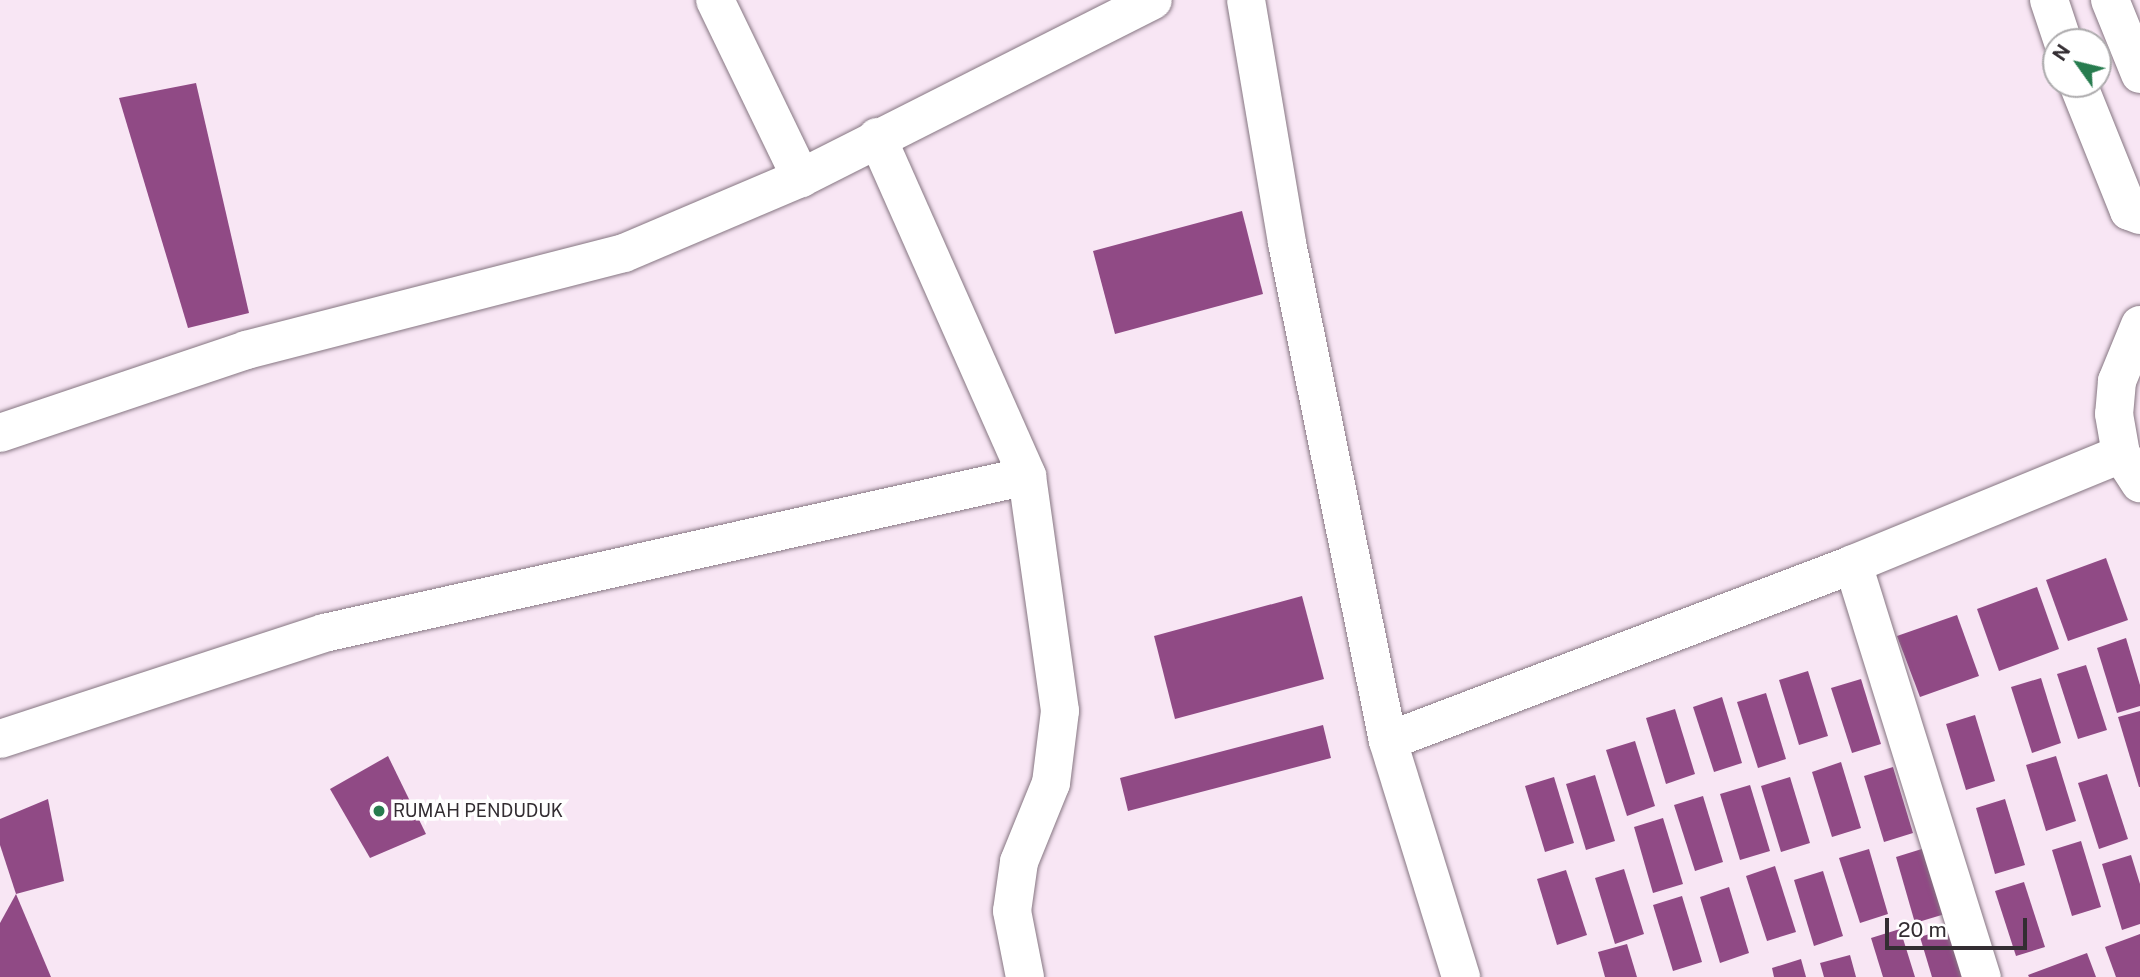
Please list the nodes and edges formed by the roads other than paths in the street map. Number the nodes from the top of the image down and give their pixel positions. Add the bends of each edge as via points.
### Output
1 (715, 0) edge
2 (1153, 0) edge
3 (1246, 0) edge
4 (2049, 0) edge
5 (2110, 0) edge
6 (2058, 28) edge
7 (2140, 74) edge
8 (2084, 98) edge
9 (877, 136) junction
10 (801, 178) junction
11 (2140, 215) edge
12 (2140, 324) edge
13 (0, 433) edge
14 (2131, 468) edge
15 (1027, 476) junction
16 (1853, 564) junction
17 (0, 739) edge
18 (1388, 741) junction
19 (1025, 977) edge
20 (1461, 977) edge
21 (1982, 977) edge

1 - 10 street
2 - 9 street
3 - 18 street via 1287,243
4 - 6 street
5 - 7 street
8 - 11 street via 2129,211
9 - 10 street
9 - 15 street
10 - 13 street via 624,253 246,350
12 - 14 street via 2117,381 2114,414
14 - 16 street
15 - 17 street via 324,633
15 - 19 street via 1060,711 1051,783 1019,862 1014,899
16 - 18 street
16 - 21 street
18 - 20 street

